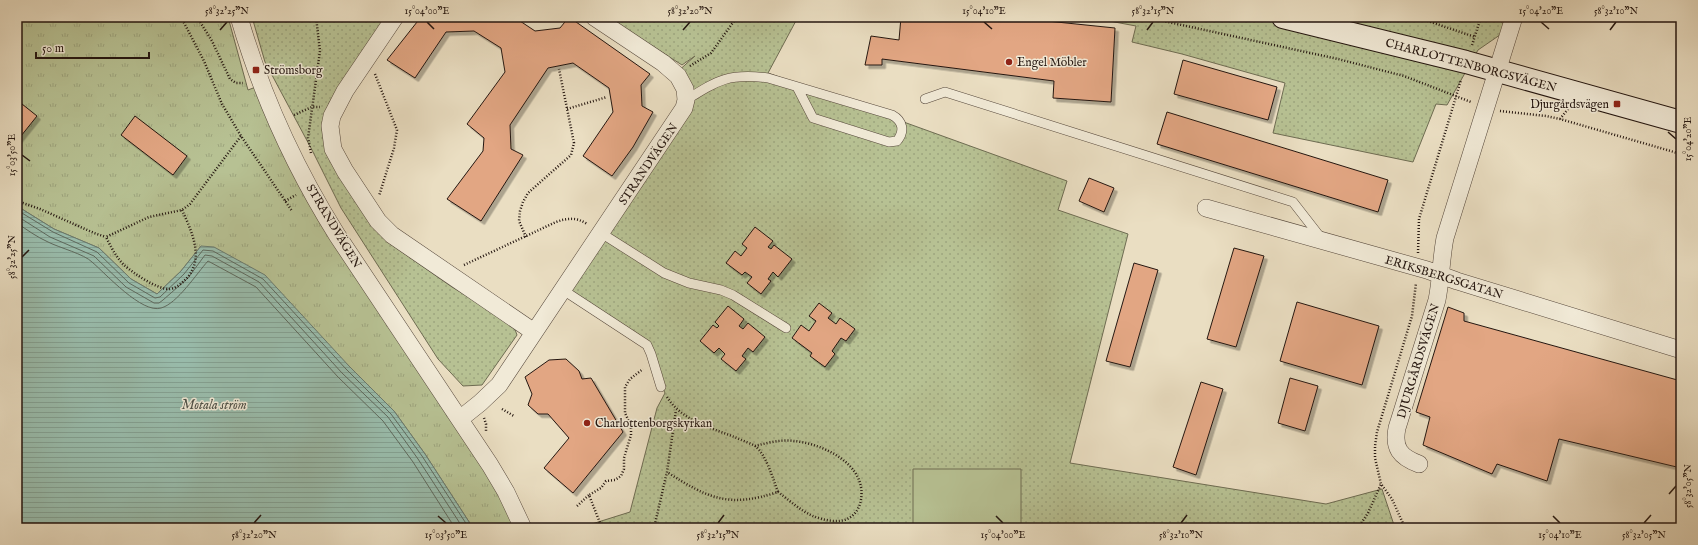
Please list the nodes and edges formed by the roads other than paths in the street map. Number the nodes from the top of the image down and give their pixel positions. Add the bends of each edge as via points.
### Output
1 (239, 17) edge
2 (395, 17) edge
3 (594, 17) edge
4 (1283, 17) edge
5 (1514, 17) edge
6 (1497, 71) junction
7 (797, 87) junction
8 (925, 99) dead end
9 (686, 100) junction
10 (1681, 122) edge
11 (1206, 208) dead end
12 (601, 233) junction
13 (1325, 242) junction
14 (1440, 275) junction
15 (563, 290) junction
16 (786, 328) dead end
17 (534, 332) junction
18 (1681, 350) edge
19 (661, 387) road end
20 (460, 419) junction
21 (1419, 464) dead end
22 (523, 528) edge

1 - 20 street, STRANDVÄGEN via 261,82 286,142 314,197
2 - 17 street via 335,109 330,126 333,149 378,221 392,235
3 - 9 street via 675,74 685,89
4 - 6 main road, CHARLOTTENBORGSVÄGEN
5 - 6 street, DJURGÅRDSVÄGEN
6 - 10 main road, CHARLOTTENBORGSVÄGEN
6 - 14 street, DJURGÅRDSVÄGEN via 1445,238
7 - 7 lane via 892,115 901,123 901,136 897,141 889,142 812,118
7 - 9 lane via 768,78 728,78 715,82
8 - 13 lane via 945,92 1293,202
9 - 12 street, STRANDVÄGEN via 679,118
11 - 13 street, ERIKSBERGSGATAN
12 - 15 street, STRANDVÄGEN
12 - 16 lane via 664,273 733,295
13 - 14 street, ERIKSBERGSGATAN
14 - 18 street, ERIKSBERGSGATAN
14 - 21 street, DJURGÅRDSVÄGEN via 1437,300 1395,439 1401,453
15 - 17 street, STRANDVÄGEN
15 - 19 lane via 647,345
17 - 20 street, STRANDVÄGEN via 499,385
20 - 22 street, STRANDVÄGEN via 490,464

